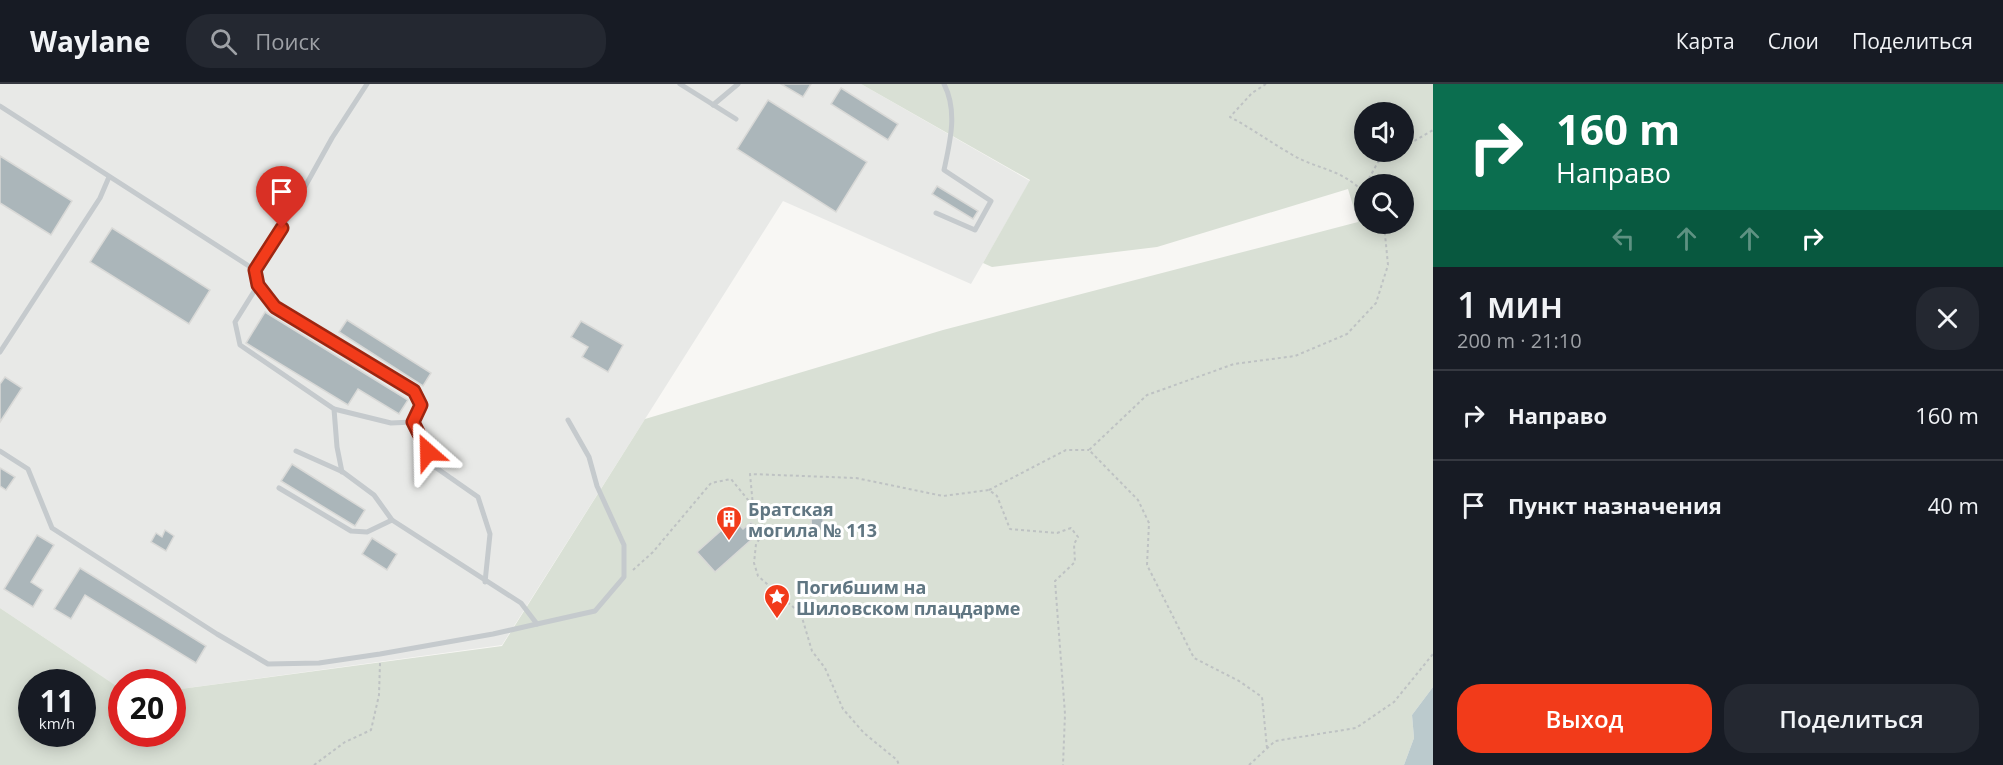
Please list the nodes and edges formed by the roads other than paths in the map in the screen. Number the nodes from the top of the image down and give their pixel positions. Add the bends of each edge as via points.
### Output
1 (367, 84) edge
2 (680, 84) edge
3 (738, 84) edge
4 (944, 84) edge
5 (713, 105) junction
6 (0, 106) edge
7 (736, 119) dead end
8 (109, 177) junction
9 (936, 213) dead end
10 (255, 270) junction
11 (258, 285) junction
12 (0, 352) edge
13 (334, 409) junction
14 (568, 420) dead end
15 (413, 422) junction
16 (0, 451) edge
17 (296, 452) dead end
18 (342, 472) junction
19 (279, 488) dead end
20 (392, 520) junction
21 (485, 582) junction
22 (537, 624) junction

1 - 10 lane
2 - 5 lane
3 - 5 lane
4 - 9 lane via 952,136 944,170 991,201 975,230
5 - 7 lane
6 - 8 lane
8 - 10 lane
8 - 12 lane via 100,198
10 - 11 lane
11 - 13 lane via 235,322 240,345
11 - 15 lane via 275,307 414,391 421,405
13 - 15 lane via 391,423
13 - 18 lane
14 - 22 lane via 589,458 597,486 624,545 624,577 595,611
15 - 21 lane via 435,467 478,497 490,534
16 - 22 lane via 28,469 52,528 268,664 319,663 380,654
17 - 18 lane
18 - 20 lane via 374,495
19 - 20 lane via 351,531 367,532
20 - 21 lane
21 - 22 lane via 521,603

